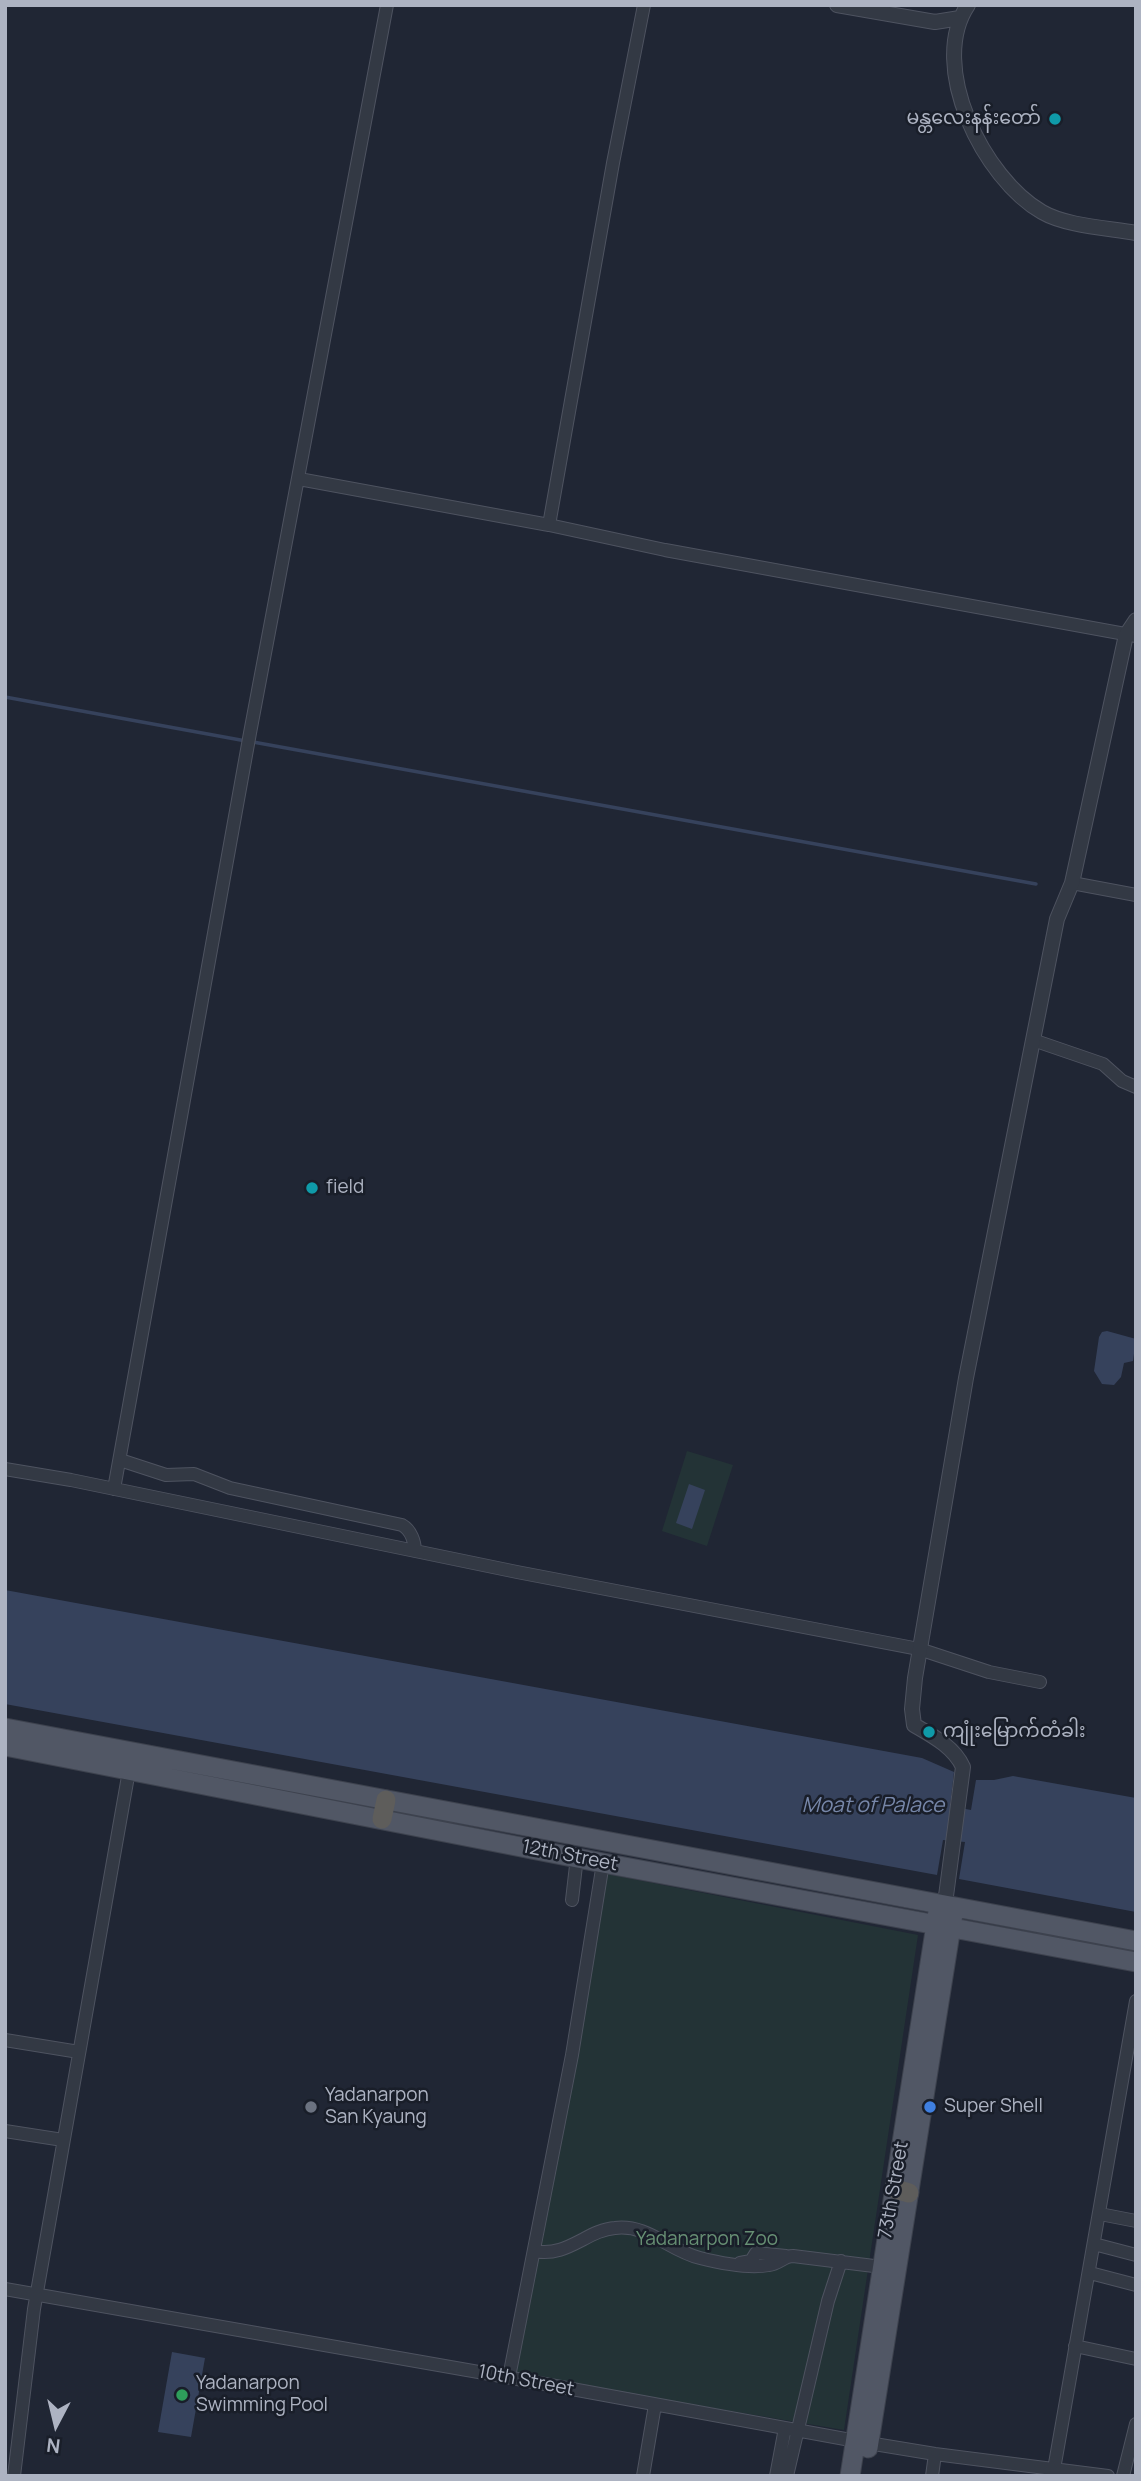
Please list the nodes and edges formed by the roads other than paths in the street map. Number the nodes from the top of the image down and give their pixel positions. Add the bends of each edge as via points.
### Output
1 (387, 5) edge
2 (644, 5) edge
3 (837, 5) edge
4 (964, 11) edge
5 (935, 22) junction
6 (953, 44) junction
7 (1136, 233) edge
8 (299, 479) junction
9 (549, 525) junction
10 (1136, 620) edge
11 (1131, 636) edge
12 (1072, 883) junction
13 (1136, 895) edge
14 (1033, 1040) junction
15 (1136, 1087) edge
16 (120, 1460) junction
17 (5, 1469) edge
18 (114, 1489) junction
19 (304, 1503) junction
20 (300, 1528) junction
21 (415, 1551) junction
22 (919, 1648) junction
23 (1040, 1682) dead end
24 (5, 1728) edge
25 (5, 1746) edge
26 (131, 1760) junction
27 (384, 1809) junction
28 (577, 1857) junction
29 (603, 1863) junction
30 (572, 1900) dead end
31 (946, 1902) junction
32 (944, 1926) junction
33 (1136, 1941) edge
34 (1136, 1962) edge
35 (1136, 2001) edge
36 (5, 2040) edge
37 (79, 2052) junction
38 (5, 2131) edge
39 (63, 2140) junction
40 (1100, 2214) junction
41 (1136, 2221) edge
42 (1094, 2244) junction
43 (534, 2250) junction
44 (1136, 2255) edge
45 (841, 2261) junction
46 (889, 2268) junction
47 (1090, 2273) junction
48 (1136, 2285) edge
49 (5, 2289) edge
50 (36, 2295) junction
51 (1075, 2346) junction
52 (1136, 2359) edge
53 (509, 2377) junction
54 (655, 2405) junction
55 (1136, 2424) edge
56 (785, 2428) junction
57 (799, 2430) junction
58 (862, 2442) junction
59 (926, 2453) junction
60 (1054, 2472) edge
61 (1100, 2475) edge
62 (14, 2476) edge
63 (643, 2476) edge
64 (776, 2476) edge
65 (787, 2476) edge
66 (850, 2476) edge
67 (863, 2476) edge
68 (932, 2476) edge
69 (1123, 2476) edge

1 - 8 street
2 - 9 street
3 - 5 street
4 - 5 street
4 - 6 street
5 - 6 street
6 - 7 street via 956,86 971,124 1011,187 1058,219
8 - 9 street
8 - 16 street
9 - 11 street
10 - 11 street
11 - 12 street
12 - 13 street
12 - 14 street via 1057,919
14 - 15 street via 1102,1064
14 - 22 street via 966,1378
16 - 18 street
16 - 19 street via 166,1475 194,1474 230,1488
17 - 18 street
18 - 20 street
19 - 20 street
19 - 21 street via 402,1525
20 - 21 street
21 - 22 street
22 - 23 street via 989,1672
22 - 31 street via 912,1721 953,1752 964,1771
24 - 26 main road, 12th Street
25 - 26 main road, 12th Street
26 - 27 main road, 12th Street
26 - 37 street
27 - 28 main road, 12th Street
27 - 31 main road, 12th Street
28 - 29 main road, 12th Street
28 - 30 street
29 - 32 main road, 12th Street
29 - 43 street
31 - 32 main road, 73th Street
31 - 33 main road, 12th Street
32 - 34 main road, 12th Street
32 - 46 main road, 73th Street
35 - 40 street
36 - 37 street
37 - 39 street
38 - 39 street
39 - 50 street
40 - 41 street
40 - 42 street
42 - 44 street
42 - 47 street
43 - 45 street via 563,2249 603,2231 627,2228 650,2234 692,2256 733,2263 764,2266 786,2256
43 - 53 street
45 - 46 street
45 - 57 street
46 - 58 main road, 73th Street
47 - 48 street
47 - 51 street
49 - 50 street, 10th Street
50 - 53 street, 10th Street
50 - 62 street
51 - 52 street
51 - 60 street
53 - 54 street, 10th Street
54 - 56 street, 10th Street
54 - 63 street
55 - 69 street
56 - 57 street, 10th Street
56 - 64 street
57 - 58 street, 10th Street
57 - 65 street
58 - 59 street, 10th Street
58 - 66 main road, 73th Street
58 - 67 main road, 73th Street
59 - 60 street, 10th Street
59 - 68 street
60 - 61 street, 10th Street

